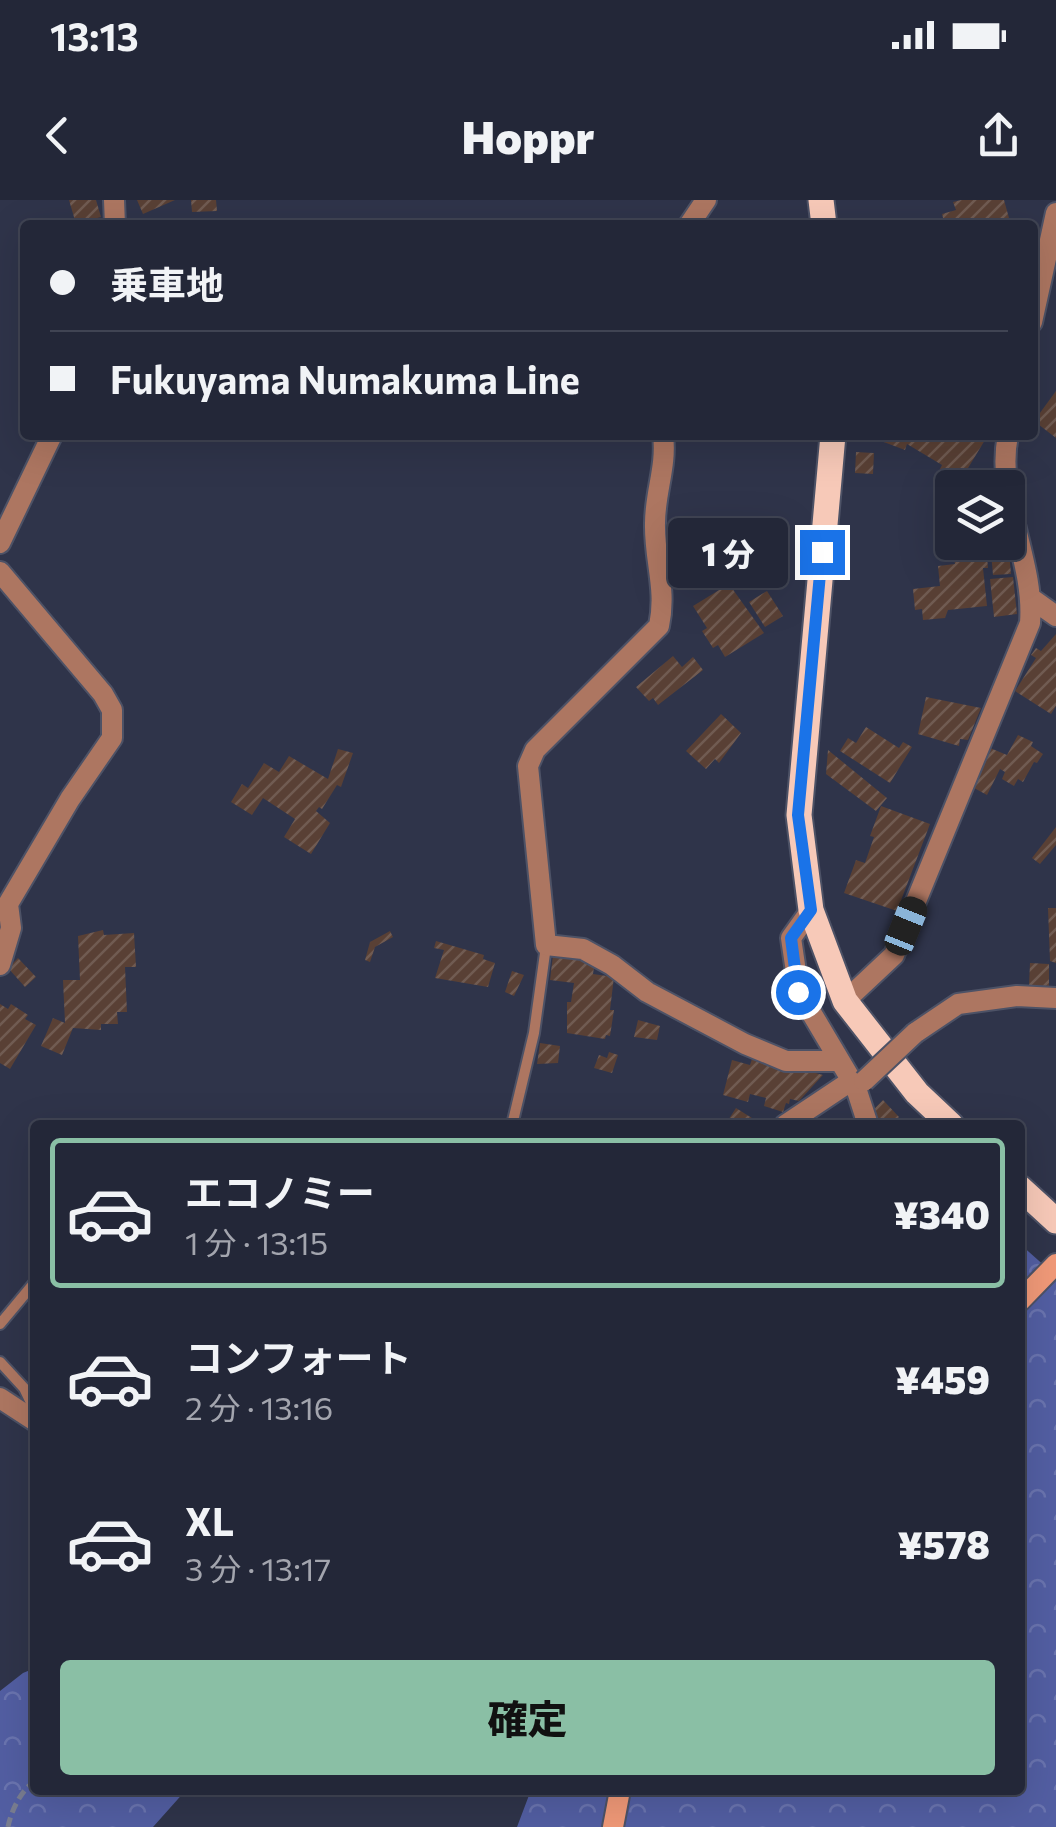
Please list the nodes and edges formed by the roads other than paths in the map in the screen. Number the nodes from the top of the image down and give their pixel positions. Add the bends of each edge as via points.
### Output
1 (1056, 214) edge
2 (1038, 295) edge
3 (50, 440) edge
4 (664, 440) edge
5 (833, 440) edge
6 (1007, 440) edge
7 (0, 543) edge
8 (0, 572) edge
9 (1032, 599) junction
10 (1056, 616) edge
11 (811, 910) junction
12 (546, 945) junction
13 (0, 965) edge
14 (1056, 998) edge
15 (845, 1001) junction
16 (838, 1061) junction
17 (857, 1083) junction
18 (513, 1120) edge
19 (794, 1120) edge
20 (867, 1120) edge
21 (946, 1120) edge
22 (1025, 1193) edge
23 (1056, 1221) edge
24 (1056, 1264) edge
25 (30, 1288) edge
26 (1025, 1295) edge
27 (0, 1324) edge
28 (0, 1362) edge
29 (0, 1398) edge
30 (30, 1400) edge
31 (30, 1418) edge
32 (619, 1795) edge
33 (613, 1827) edge

1 - 2 street
3 - 7 street
4 - 12 street via 655,522 664,603 658,626 535,750 528,766
5 - 11 main road via 798,815
6 - 9 street via 1004,470
8 - 13 street via 103,694 112,710 112,738 8,904 10,928
9 - 10 street
9 - 15 street via 1030,623 894,956
11 - 15 main road
11 - 16 street via 791,938 798,992
12 - 16 street via 584,949 647,992 786,1061
12 - 18 lane
14 - 17 street, bridge via 958,1004
15 - 21 main road via 916,1093
16 - 17 street
17 - 19 street
17 - 20 street
22 - 23 main road
24 - 26 main road
25 - 27 lane
28 - 30 lane
29 - 31 street
32 - 33 main road

